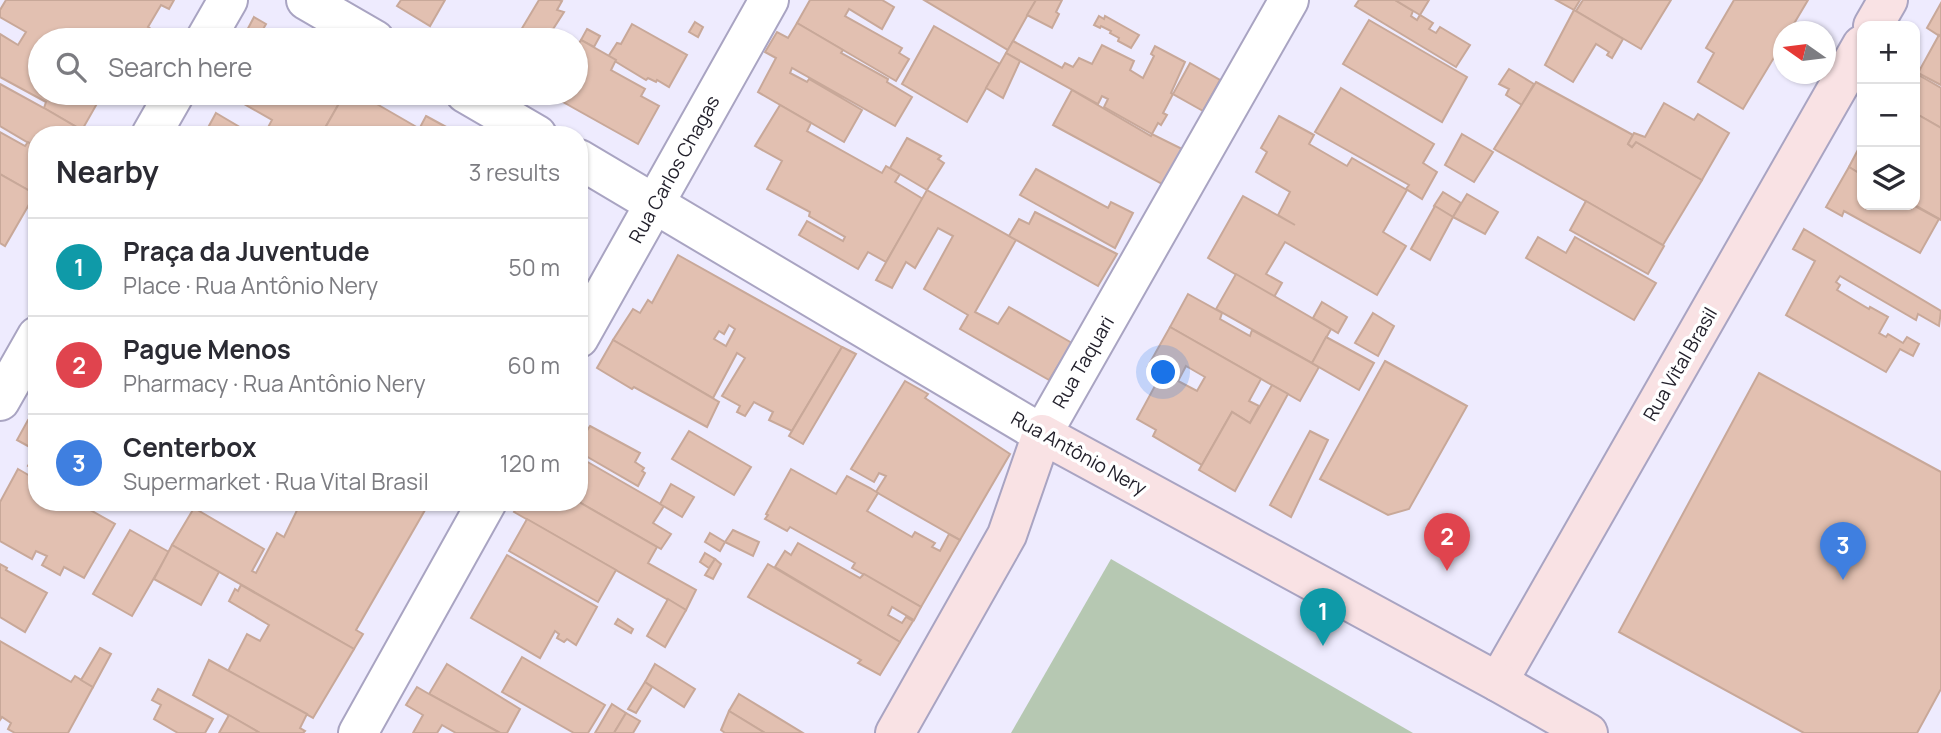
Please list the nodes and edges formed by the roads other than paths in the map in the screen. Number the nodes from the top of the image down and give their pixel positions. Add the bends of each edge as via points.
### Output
1 (228, 0) edge
2 (306, 0) edge
3 (769, 0) edge
4 (1289, 0) edge
5 (1888, 0) edge
6 (1876, 21) edge
7 (212, 28) edge
8 (354, 28) edge
9 (1857, 54) edge
10 (168, 105) edge
11 (486, 105) edge
12 (156, 126) edge
13 (522, 126) edge
14 (588, 164) edge
15 (655, 203) junction
16 (588, 322) edge
17 (28, 352) edge
18 (0, 401) edge
19 (1042, 434) junction
20 (482, 511) edge
21 (1498, 682) junction
22 (358, 733) edge
23 (895, 733) edge
24 (1588, 733) edge

1 - 7 street
2 - 8 street
3 - 15 street, Rua Carlos Chagas
4 - 19 street, Rua Taquari
5 - 6 street
9 - 21 street, Rua Vital Brasil
10 - 12 street
11 - 13 street
14 - 15 street, Rua Antônio Nery
15 - 16 street, Rua Carlos Chagas
15 - 19 street, Rua Antônio Nery
17 - 18 street
19 - 21 street, Rua Antônio Nery
19 - 23 street, Rua Taquari via 1007,535
20 - 22 street
21 - 24 street, Rua Antônio Nery

